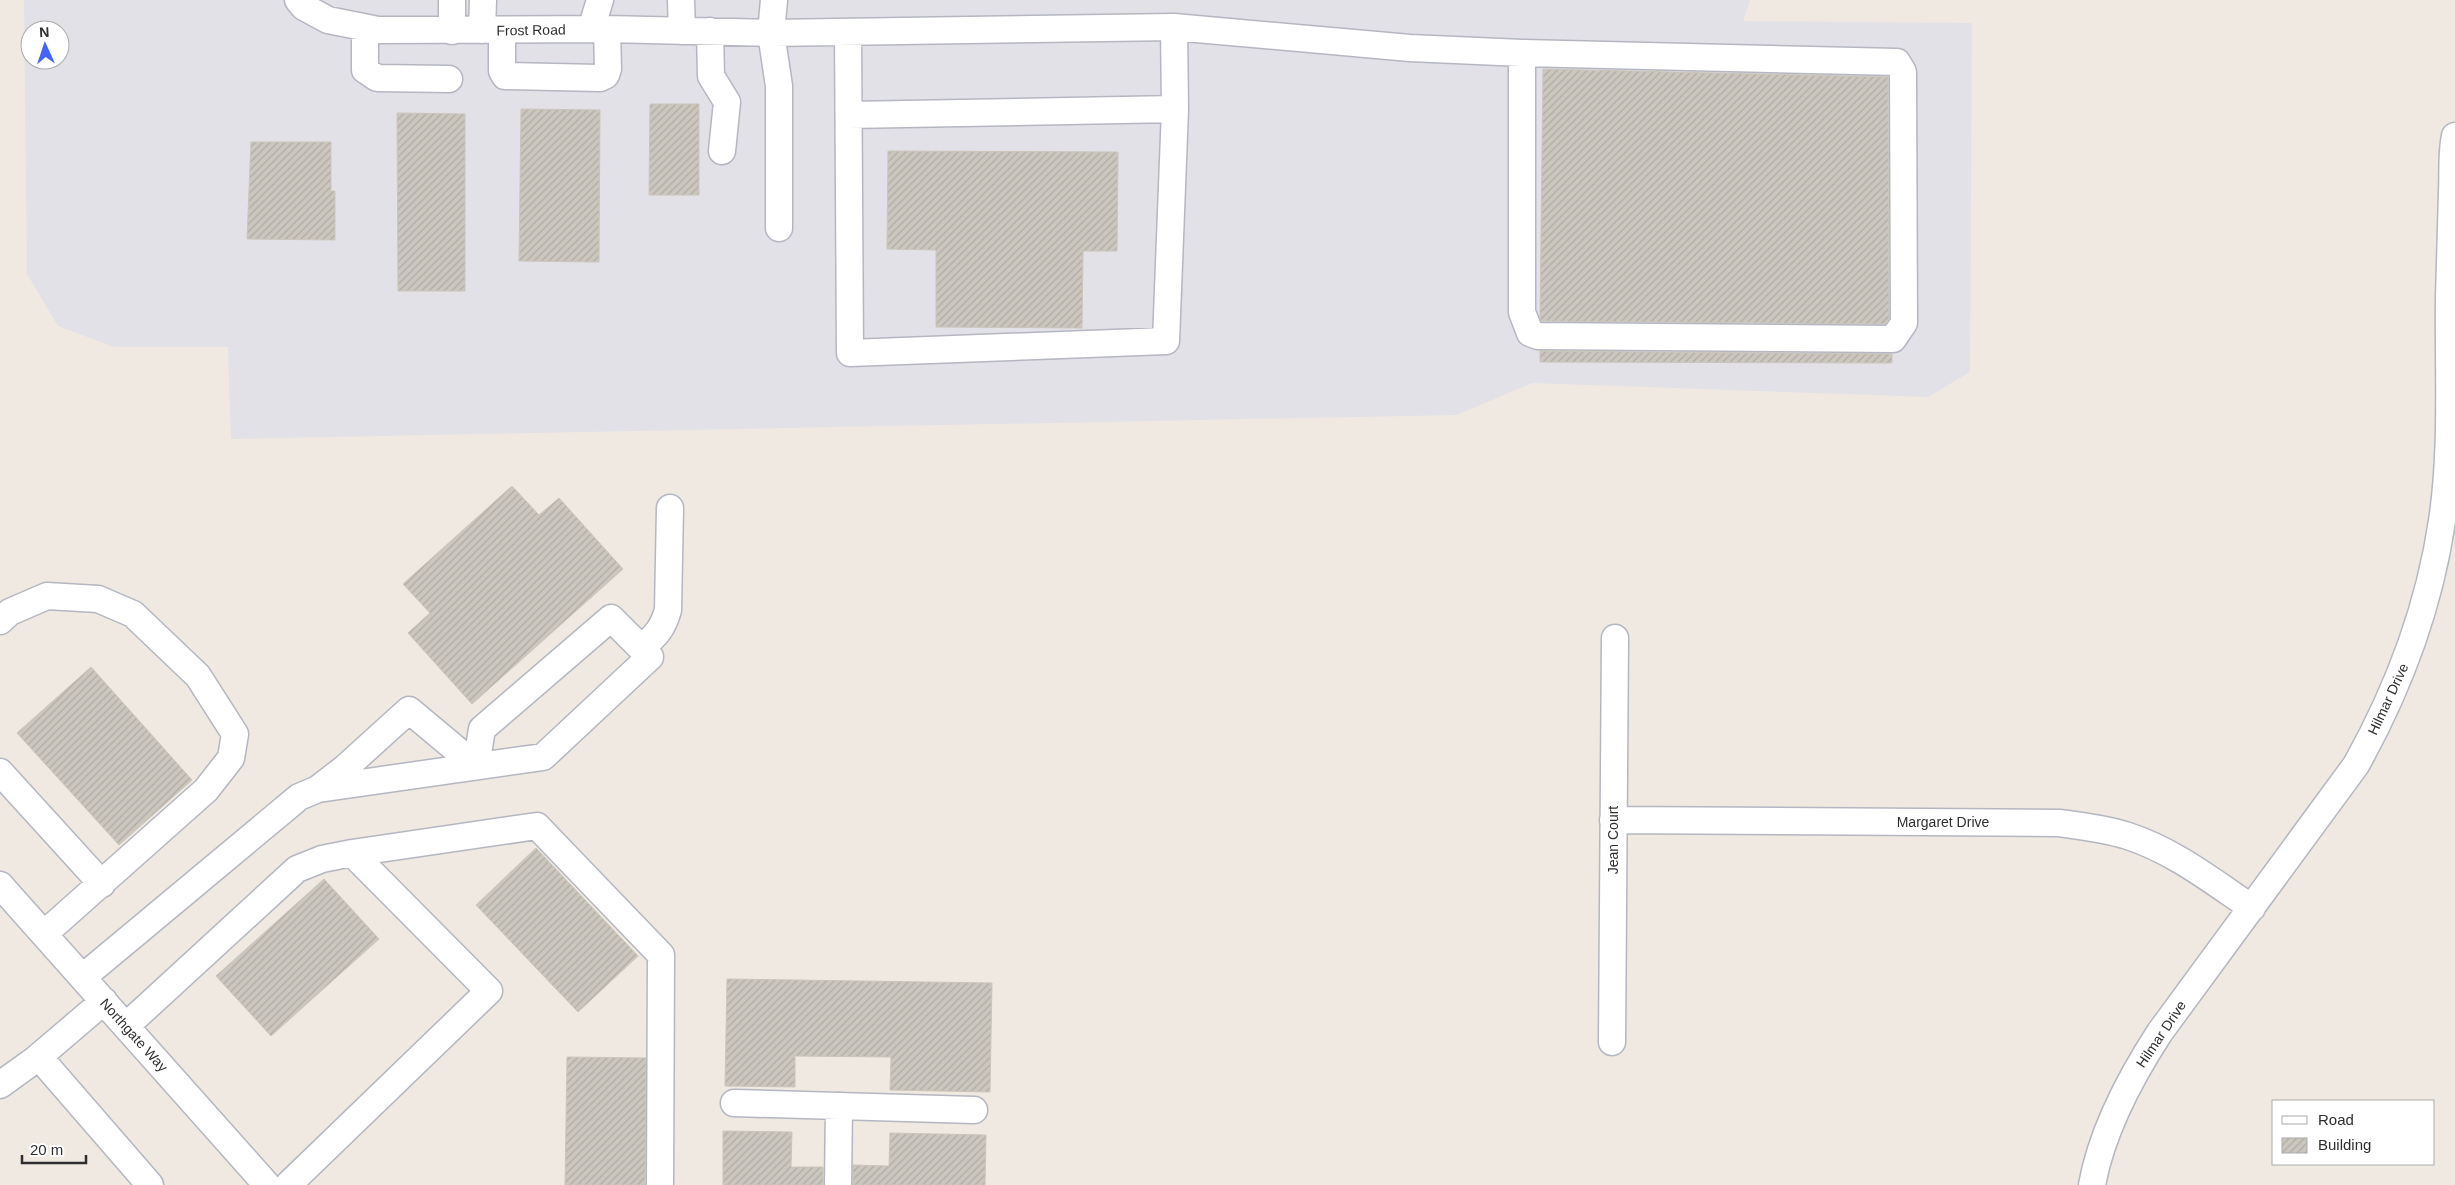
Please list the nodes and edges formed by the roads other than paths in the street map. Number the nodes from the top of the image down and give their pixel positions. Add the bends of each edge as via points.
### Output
1 (298, 0) edge
2 (452, 0) edge
3 (483, 0) edge
4 (600, 0) edge
5 (617, 0) edge
6 (681, 0) edge
7 (774, 0) edge
8 (1174, 27) junction
9 (365, 28) junction
10 (605, 29) junction
11 (492, 30) junction
12 (452, 31) junction
13 (682, 31) junction
14 (710, 31) junction
15 (848, 32) junction
16 (771, 33) junction
17 (1522, 53) junction
18 (449, 79) dead end
19 (1175, 109) junction
20 (849, 116) junction
21 (2455, 136) edge
22 (722, 151) dead end
23 (779, 228) dead end
24 (2452, 280) edge
25 (670, 508) dead end
26 (2444, 572) edge
27 (0, 621) edge
28 (1615, 638) dead end
29 (641, 648) junction
30 (476, 766) junction
31 (0, 772) edge
32 (318, 789) junction
33 (1613, 820) junction
34 (352, 853) junction
35 (102, 884) junction
36 (0, 886) edge
37 (2252, 908) junction
38 (44, 934) junction
39 (83, 977) junction
40 (104, 1001) junction
41 (126, 1026) junction
42 (1612, 1042) dead end
43 (39, 1057) junction
44 (0, 1085) edge
45 (734, 1103) dead end
46 (839, 1106) junction
47 (974, 1110) dead end
48 (150, 1185) edge
49 (267, 1185) edge
50 (288, 1185) edge
51 (660, 1185) edge
52 (838, 1185) edge
53 (2092, 1185) edge

1 - 9 street, Frost Road via 328,20
2 - 12 street
3 - 11 street
4 - 10 street
5 - 10 street
6 - 13 street
7 - 16 street
8 - 15 street, Frost Road
8 - 17 street, Frost Road via 1410,48
8 - 19 street
9 - 12 street, Frost Road
9 - 18 street via 365,70 377,78
10 - 11 street, Frost Road
10 - 11 street via 608,69 600,78 505,76
10 - 13 street, Frost Road
11 - 12 street, Frost Road
13 - 14 street, Frost Road
14 - 16 street, Frost Road
14 - 22 street via 711,76 727,102
15 - 16 street, Frost Road
15 - 20 street
16 - 23 street via 779,86
17 - 17 street, Frost Road via 1897,62 1903,72 1904,323 1900,332 1893,339 1538,336 1530,333 1522,312
19 - 20 street
19 - 20 street via 1166,342 850,353
21 - 24 street, Hilmar Drive
24 - 26 street, Hilmar Drive
25 - 29 street via 668,610 664,626
26 - 37 street, Hilmar Drive via 2403,671 2356,765
27 - 35 street via 10,612 47,596 98,599 134,614 198,676 235,734 230,758 206,790
28 - 33 street, Jean Court
29 - 30 street via 650,657 543,757
29 - 30 street via 611,618 482,729
30 - 32 street
30 - 32 street via 409,710
31 - 35 street
32 - 39 street via 299,797
33 - 37 street, Margaret Drive via 2060,823 2094,827 2160,849
33 - 42 street, Jean Court
34 - 41 street via 322,858 297,869
34 - 50 street via 489,991
34 - 51 street via 537,826 661,955
35 - 38 street
36 - 38 street, Northgate Way
37 - 53 street, Hilmar Drive via 2141,1062 2105,1138
38 - 39 street, Northgate Way
39 - 40 street, Northgate Way
40 - 41 street, Northgate Way
40 - 43 street
41 - 49 street, Northgate Way
43 - 44 street
43 - 48 street
45 - 46 street
46 - 47 street
46 - 52 street

